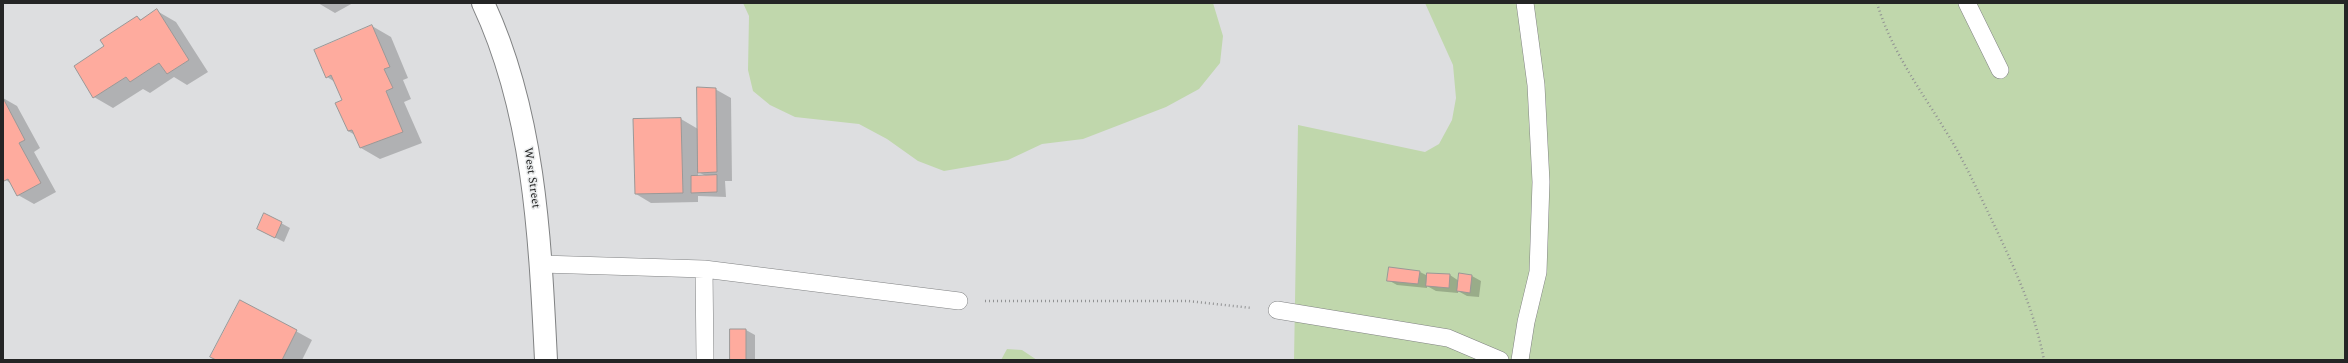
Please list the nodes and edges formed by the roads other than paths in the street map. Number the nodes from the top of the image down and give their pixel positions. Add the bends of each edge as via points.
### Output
1 (483, 3) edge
2 (1525, 3) edge
3 (1967, 3) edge
4 (2000, 70) dead end
5 (541, 264) junction
6 (704, 269) junction
7 (959, 301) road end
8 (1277, 310) road end
9 (546, 360) edge
10 (705, 360) edge
11 (1500, 360) edge
12 (1520, 360) edge

1 - 5 street, West Street via 498,36 525,138
2 - 12 lane via 1536,85 1541,182 1538,272
3 - 4 lane
5 - 6 lane
5 - 9 street, West Street
6 - 7 lane
6 - 10 lane
8 - 11 lane via 1448,338

